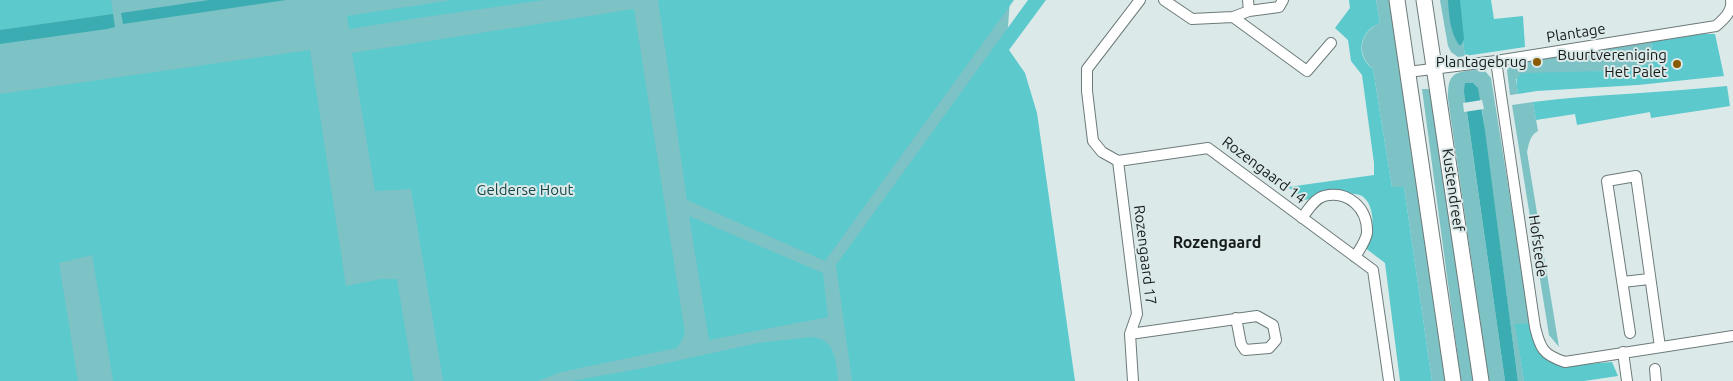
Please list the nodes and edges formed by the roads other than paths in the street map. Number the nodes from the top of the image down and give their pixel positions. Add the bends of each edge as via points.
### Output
1 (1140, 0) edge
2 (1164, 0) edge
3 (1248, 0) edge
4 (1283, 0) edge
5 (1397, 0) edge
6 (1424, 0) edge
7 (1732, 0) edge
8 (1249, 11) junction
9 (1233, 17) junction
10 (1331, 42) dead end
11 (1496, 61) junction
12 (1435, 69) junction
13 (1408, 72) junction
14 (1118, 161) junction
15 (1302, 218) junction
16 (1355, 257) junction
17 (1649, 279) junction
18 (1623, 282) junction
19 (1236, 318) dead end
20 (1130, 334) junction
21 (1630, 334) dead end
22 (1733, 336) edge
23 (1660, 347) junction
24 (1623, 352) junction
25 (1655, 368) dead end
26 (1134, 381) edge
27 (1389, 381) edge
28 (1453, 381) edge
29 (1482, 381) edge
30 (1627, 381) edge
31 (1656, 381) edge

1 - 14 street via 1087,69 1093,141 1102,152
2 - 9 street via 1192,19
3 - 8 street
4 - 8 street via 1279,7
5 - 13 main road, Kustendreef
6 - 12 main road, Kustendreef
7 - 11 street, Plantage via 1732,6 1716,26
8 - 9 street
9 - 10 street via 1307,70
11 - 12 street, Plantage
11 - 24 street, Hofstede via 1539,341 1544,352 1565,362
12 - 13 street, Plantage
12 - 29 main road, Kustendreef
13 - 28 main road, Kustendreef
14 - 15 street, Rozengaard 14 via 1208,148
14 - 20 street, Rozengaard 17 via 1137,314
15 - 16 street, Rozengaard 14
15 - 16 street, Rozengaard 14 via 1314,202 1324,196 1345,197 1357,203 1365,218 1367,233
16 - 27 street, Rozengaard 14 via 1372,270
17 - 18 street
17 - 18 street via 1636,176 1607,181
17 - 23 street
18 - 21 street
19 - 20 street
20 - 26 street, Rozengaard 17
22 - 23 street, Hofstede
23 - 24 street, Hofstede
24 - 30 street
25 - 31 street

